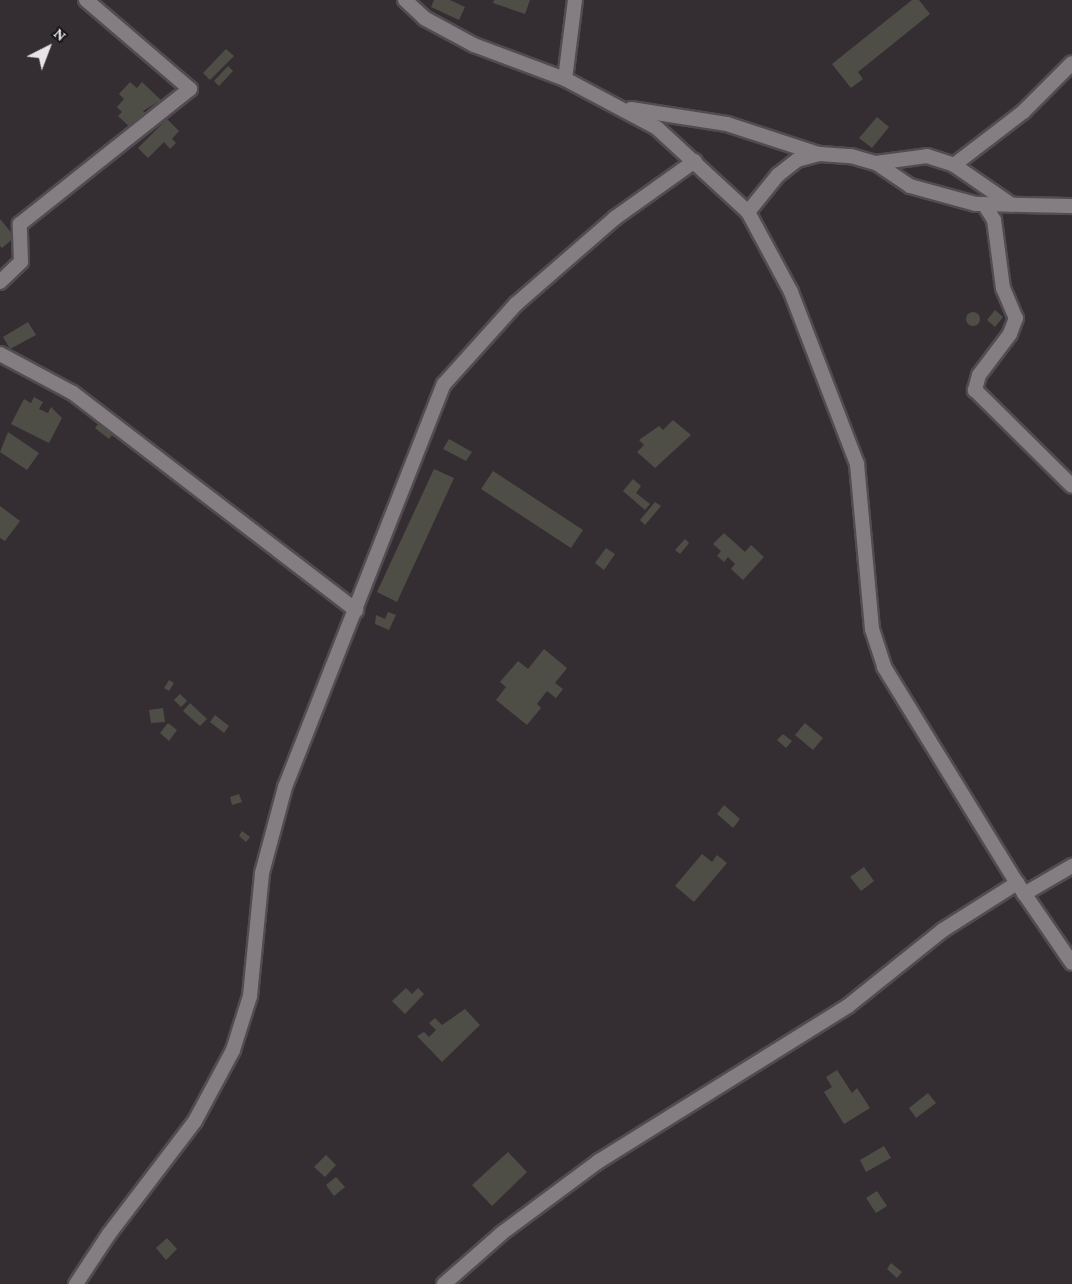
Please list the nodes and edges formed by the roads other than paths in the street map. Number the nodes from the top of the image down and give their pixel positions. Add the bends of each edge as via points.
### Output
1 (86, 0) edge
2 (405, 0) edge
3 (575, 0) edge
4 (1072, 63) edge
5 (564, 80) junction
6 (623, 108) junction
7 (820, 154) junction
8 (694, 161) junction
9 (876, 163) junction
10 (954, 165) junction
11 (984, 204) junction
12 (1012, 205) junction
13 (1072, 206) edge
14 (748, 212) junction
15 (0, 282) edge
16 (0, 354) edge
17 (1072, 486) edge
18 (356, 610) junction
19 (1072, 866) edge
20 (1021, 889) junction
21 (1072, 963) edge
22 (76, 1284) edge
23 (444, 1284) edge

1 - 15 street via 190,89 20,224 21,262
2 - 5 street via 424,18 474,45
3 - 5 street
4 - 10 street via 1023,112
5 - 6 street
6 - 7 street via 727,124
6 - 8 street via 657,128
7 - 9 street
7 - 14 street via 797,160 778,175
8 - 14 street
8 - 18 street via 615,218 516,304 458,363 444,384
9 - 10 street via 927,156
9 - 11 street via 910,186
10 - 12 street
11 - 12 street
11 - 17 street via 994,220 1003,288 1016,318 1010,334 979,375 975,390
12 - 13 street
14 - 20 street via 791,292 856,464 872,629 884,668
16 - 18 street via 80,399
18 - 22 street via 285,787 268,840 250,996 233,1050 195,1121
19 - 20 street
20 - 21 street
20 - 23 street via 943,930 848,1006 599,1161 502,1233

